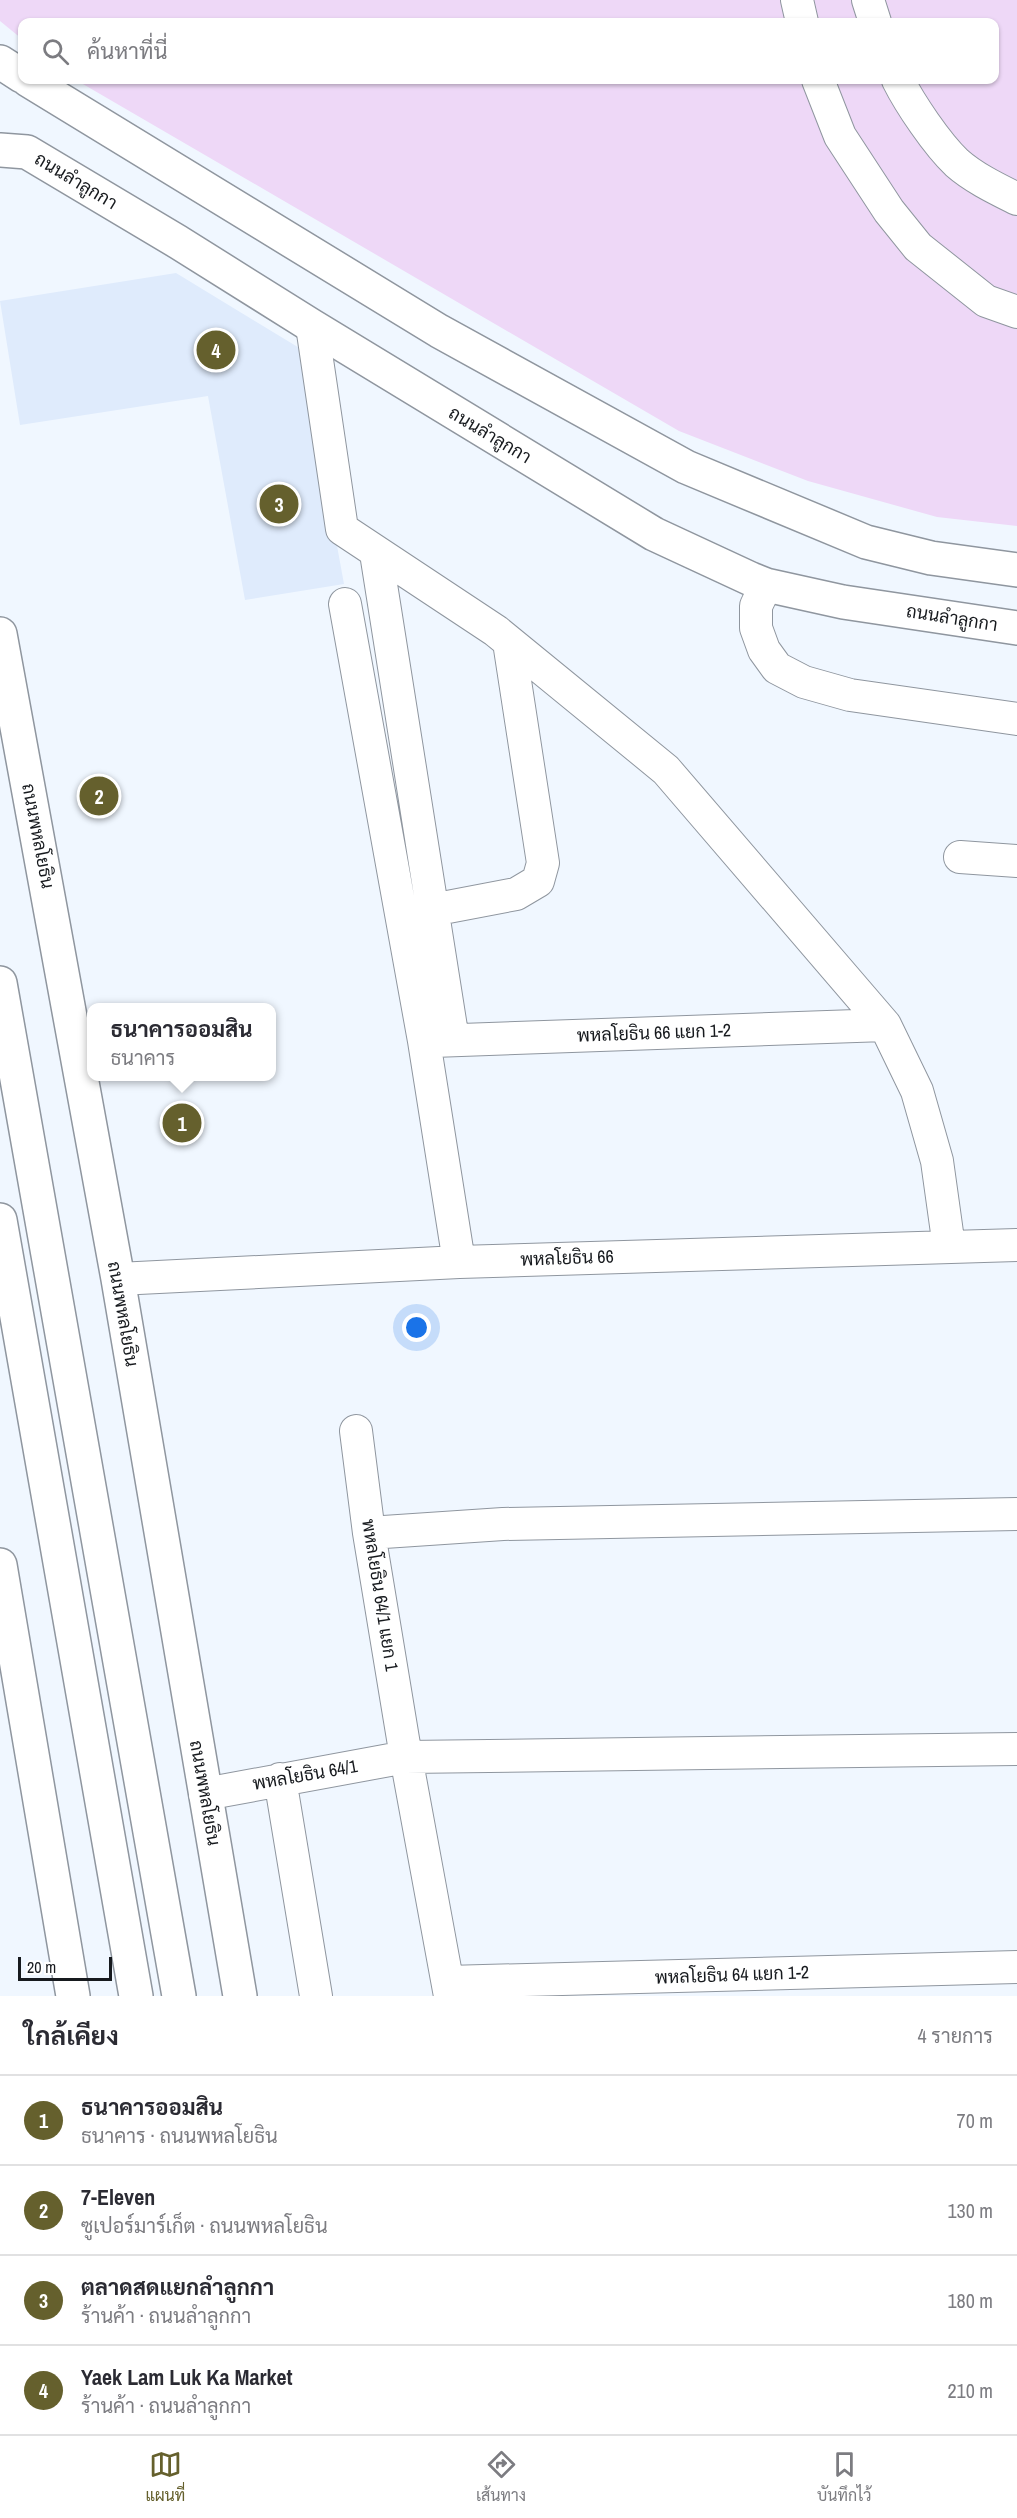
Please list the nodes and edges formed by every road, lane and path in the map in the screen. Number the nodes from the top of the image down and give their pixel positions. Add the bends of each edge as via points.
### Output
1 (797, 0) edge
2 (868, 0) edge
3 (801, 18) edge
4 (874, 18) edge
5 (0, 62) edge
6 (18, 73) edge
7 (35, 84) edge
8 (820, 84) edge
9 (900, 84) edge
10 (0, 150) edge
11 (1017, 199) edge
12 (1017, 312) edge
13 (312, 326) junction
14 (376, 553) junction
15 (1017, 570) edge
16 (766, 585) junction
17 (345, 604) dead end
18 (1017, 628) edge
19 (0, 634) edge
20 (509, 642) junction
21 (1017, 719) edge
22 (960, 857) dead end
23 (1017, 861) edge
24 (432, 910) junction
25 (0, 983) edge
26 (885, 1026) junction
27 (438, 1041) junction
28 (0, 1220) edge
29 (1017, 1245) edge
30 (949, 1247) junction
31 (459, 1262) junction
32 (118, 1279) junction
33 (356, 1431) dead end
34 (1017, 1514) edge
35 (369, 1533) junction
36 (1, 1581) edge
37 (1017, 1749) edge
38 (406, 1757) junction
39 (280, 1779) junction
40 (205, 1794) junction
41 (224, 1903) junction
42 (60, 1918) junction
43 (1017, 1967) edge
44 (449, 1989) edge
45 (73, 1996) edge
46 (82, 1996) edge
47 (136, 1996) edge
48 (179, 1996) edge
49 (228, 1996) edge
50 (240, 1996) edge
51 (316, 1996) edge

1 - 3 street
2 - 4 street
5 - 6 main road
7 - 15 main road via 439,331 686,467 866,542 931,558
8 - 12 street via 840,136 918,248 986,301
9 - 11 street via 910,103 957,162
10 - 13 main road, ถนนลำลูกกา via 27,152
13 - 14 street via 342,529
13 - 16 main road, ถนนลำลูกกา via 654,534
14 - 20 street via 437,590
14 - 24 street
16 - 18 main road, ถนนลำลูกกา via 843,602
16 - 21 street via 756,606 756,628 764,650 777,668 804,682 850,695
17 - 27 street
19 - 32 main road, ถนนพหลโยธิน
20 - 24 street via 543,863 538,881 516,894
20 - 26 street via 666,770
22 - 23 street
24 - 27 street
25 - 48 main road
26 - 27 street, พหลโยธิน 66 แยก 1-2
26 - 30 street via 917,1091 937,1161
27 - 31 street
28 - 47 main road
29 - 30 street, พหลโยธิน 66
30 - 31 street, พหลโยธิน 66
31 - 32 street, พหลโยธิน 66
32 - 40 main road, ถนนพหลโยธิน
33 - 35 street, พหลโยธิน 64/1 แยก 1
34 - 35 street via 503,1524
35 - 38 street, พหลโยธิน 64/1 แยก 1
36 - 42 main road
37 - 38 street, พหลโยธิน 64/1
38 - 39 street, พหลโยธิน 64/1
38 - 44 street, พหลโยธิน 64/1 แยก 1
39 - 40 street, พหลโยธิน 64/1
39 - 51 street
40 - 41 main road, ถนนพหลโยธิน
41 - 49 main road
41 - 50 main road, ถนนพหลโยธิน
42 - 45 main road
42 - 46 main road
43 - 44 street, พหลโยธิน 64 แยก 1-2

